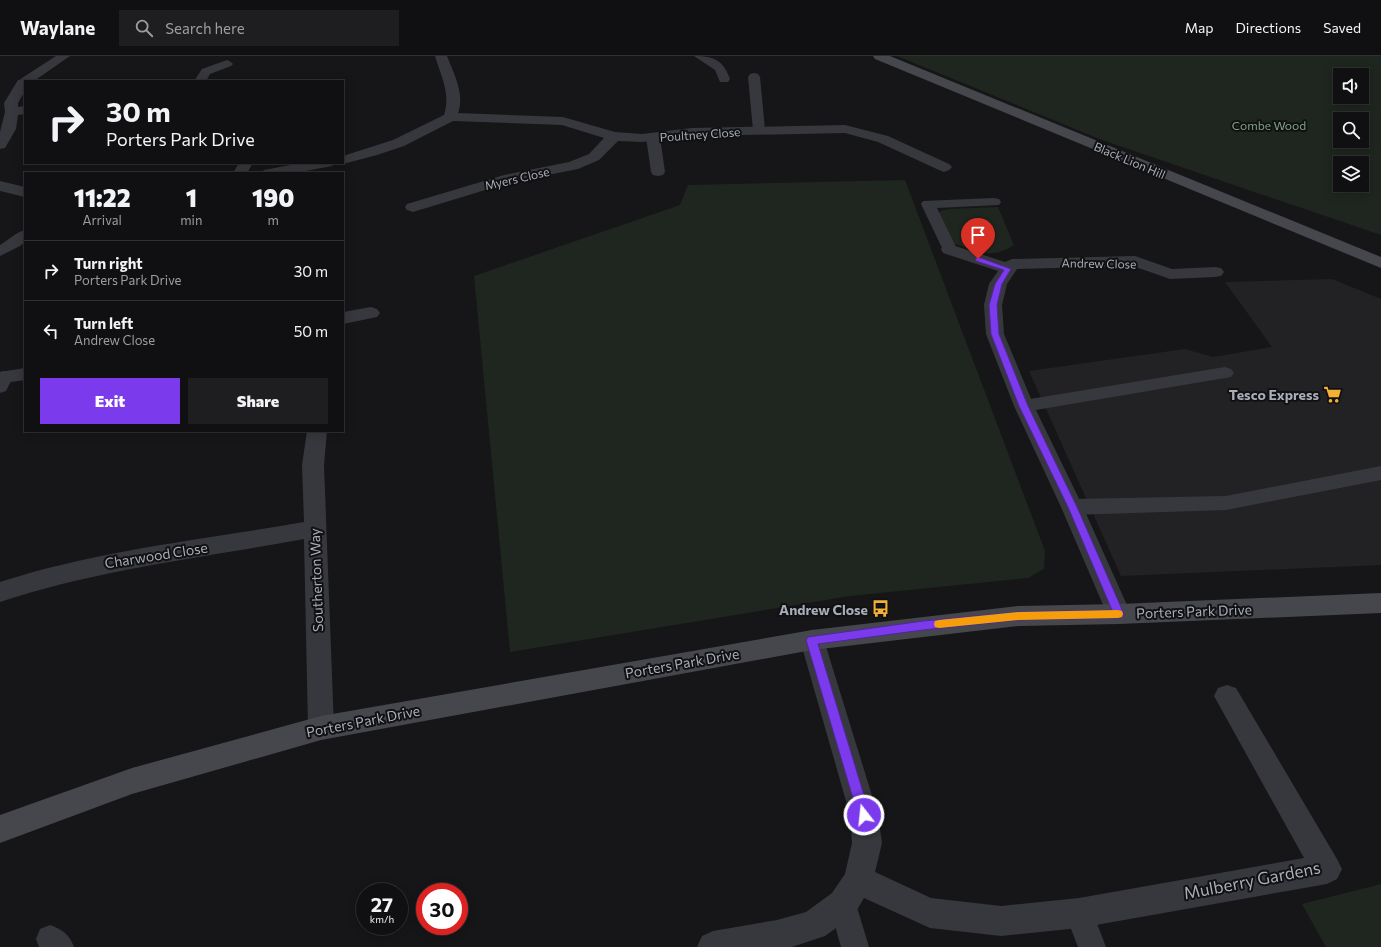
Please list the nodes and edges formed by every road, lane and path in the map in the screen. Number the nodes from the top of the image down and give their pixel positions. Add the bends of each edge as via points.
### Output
1 (64, 56) edge
2 (700, 56) edge
3 (879, 56) edge
4 (446, 57) edge
5 (227, 64) dead end
6 (754, 77) dead end
7 (724, 79) dead end
8 (28, 80) edge
9 (201, 80) edge
10 (24, 84) edge
11 (18, 111) edge
12 (450, 117) junction
13 (759, 130) junction
14 (614, 136) junction
15 (653, 137) junction
16 (0, 145) edge
17 (344, 160) edge
18 (321, 164) edge
19 (944, 167) dead end
20 (275, 172) edge
21 (658, 172) dead end
22 (0, 186) edge
23 (24, 192) edge
24 (994, 202) dead end
25 (412, 207) dead end
26 (24, 235) edge
27 (949, 249) joint
28 (0, 250) edge
29 (1381, 263) edge
30 (1008, 269) junction
31 (1216, 272) dead end
32 (371, 313) dead end
33 (344, 318) edge
34 (1225, 373) dead end
35 (24, 374) edge
36 (2, 382) edge
37 (1024, 406) junction
38 (316, 432) edge
39 (1381, 473) edge
40 (1072, 507) junction
41 (314, 529) junction
42 (0, 592) edge
43 (1381, 604) edge
44 (1119, 614) junction
45 (812, 640) junction
46 (1226, 696) dead end
47 (321, 728) junction
48 (0, 829) edge
49 (850, 892) junction
50 (1078, 913) junction
51 (713, 947) edge
52 (855, 947) edge
53 (1092, 947) edge

1 - 8 lane
2 - 7 lane via 720,68
3 - 29 street, Black Lion Hill
4 - 12 street via 454,105
5 - 9 lane via 206,72
6 - 13 lane
10 - 11 street via 11,103
11 - 16 street
12 - 14 street, Poultney Close via 563,122
12 - 17 street via 402,142
13 - 15 street, Poultney Close via 692,132
13 - 19 street, Poultney Close via 826,128 862,131
14 - 15 street, Poultney Close
14 - 25 street, Myers Close via 594,157 573,166 509,178
15 - 21 lane
18 - 20 street
22 - 23 street
24 - 27 lane via 928,204
26 - 28 lane via 15,243
27 - 30 street
30 - 31 street, Andrew Close via 1012,264 1135,261 1170,274
30 - 37 street via 998,284 993,305 995,334
32 - 33 street
34 - 37 lane
35 - 36 street
37 - 40 street
38 - 41 street, Southerton Way via 313,465
39 - 40 lane via 1226,503
40 - 44 street
41 - 42 street, Charwood Close via 112,561
41 - 47 street, Southerton Way
43 - 44 street, Porters Park Drive
44 - 45 street, Porters Park Drive via 1019,616
45 - 47 street, Porters Park Drive
45 - 49 street via 864,815 867,843
46 - 50 street, Mulberry Gardens via 1327,869
47 - 48 street, Porters Park Drive via 132,781
49 - 50 street, Mulberry Gardens via 930,913 1001,921
49 - 51 street via 814,925 777,936
49 - 52 lane
50 - 53 lane

